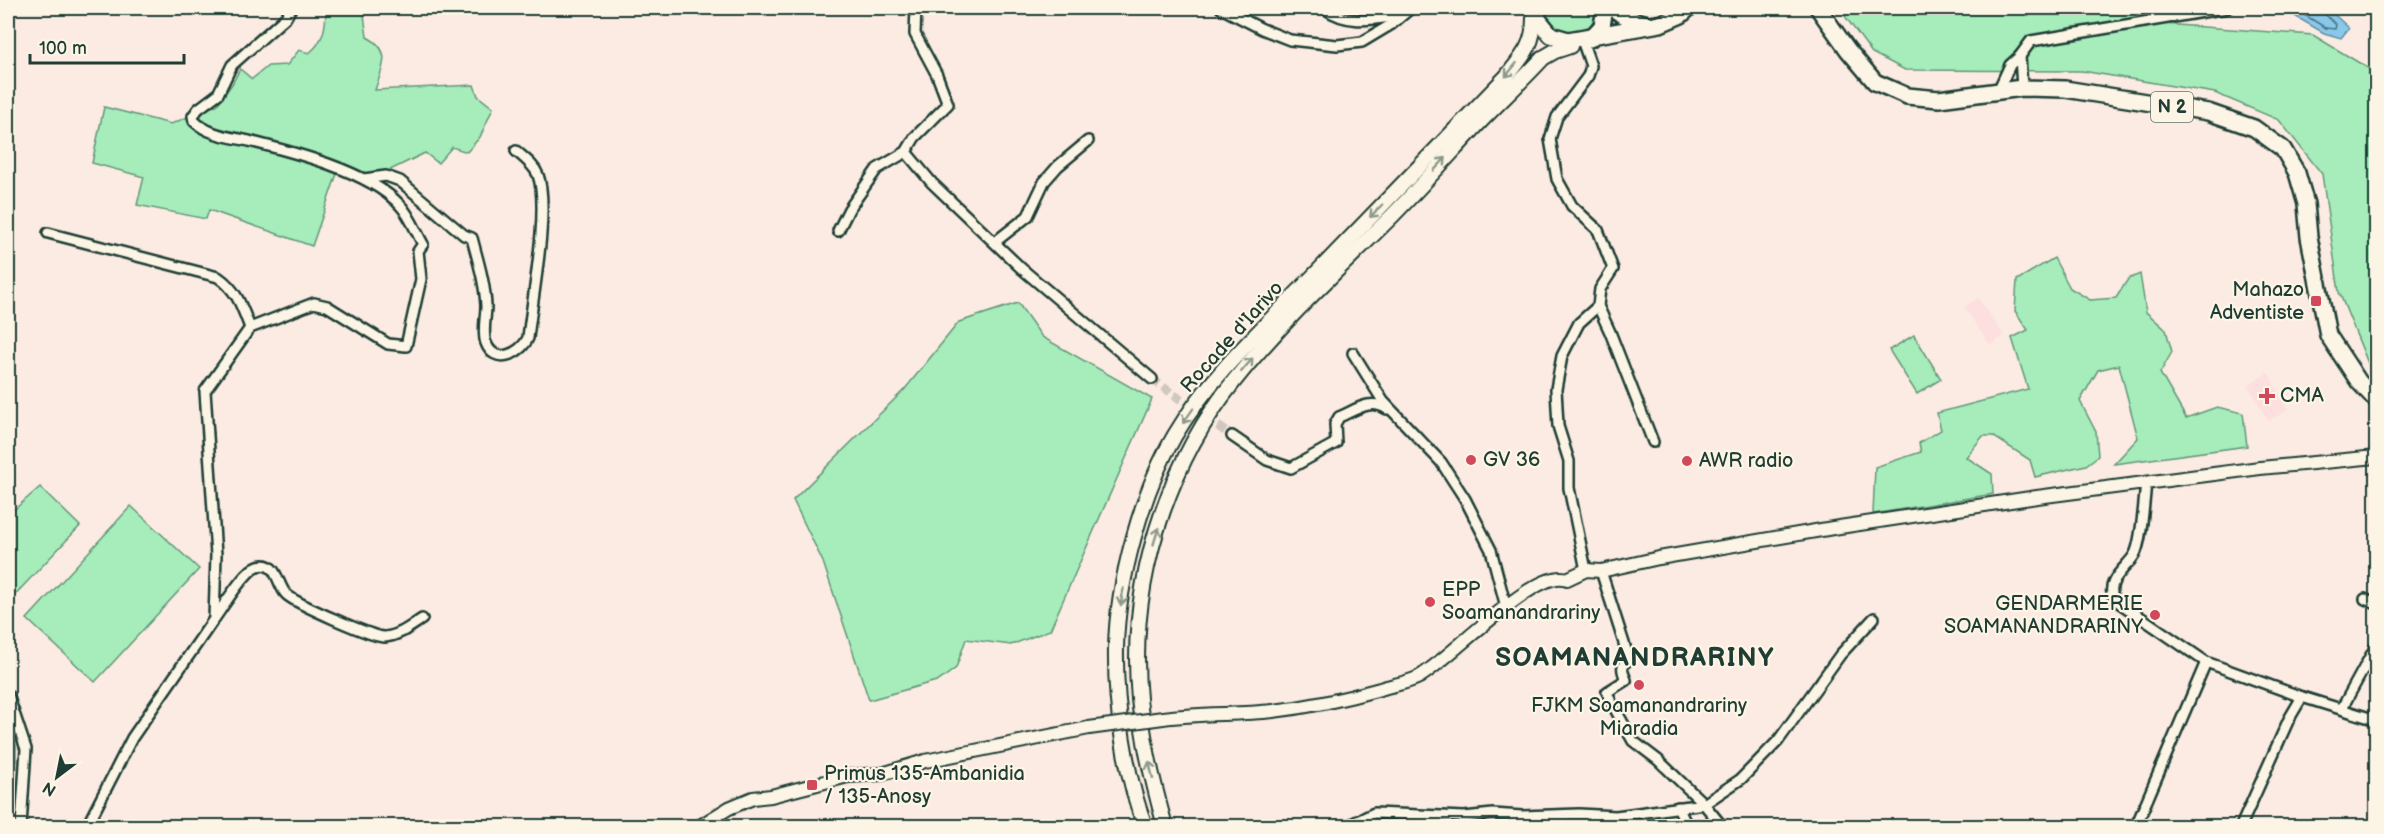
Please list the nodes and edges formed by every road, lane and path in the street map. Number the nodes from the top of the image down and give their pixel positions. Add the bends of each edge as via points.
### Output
1 (291, 8) edge
2 (916, 8) edge
3 (1221, 8) edge
4 (1324, 8) edge
5 (1411, 8) edge
6 (1605, 8) edge
7 (1612, 8) edge
8 (1689, 8) edge
9 (1818, 8) edge
10 (2227, 8) edge
11 (1535, 11) edge
12 (1401, 16) junction
13 (1654, 25) junction
14 (1583, 41) junction
15 (2020, 56) junction
16 (2022, 88) junction
17 (1998, 91) junction
18 (1088, 141) dead end
19 (516, 151) dead end
20 (906, 152) junction
21 (364, 179) junction
22 (838, 231) dead end
23 (48, 233) dead end
24 (995, 242) junction
25 (1598, 306) junction
26 (250, 328) junction
27 (1353, 353) dead end
28 (1152, 379) tunnel mouth
29 (2376, 400) edge
30 (1397, 416) junction
31 (1232, 436) tunnel mouth
32 (1653, 442) dead end
33 (2376, 457) edge
34 (2146, 483) junction
35 (1586, 570) junction
36 (1600, 571) junction
37 (2365, 599) dead end
38 (2376, 604) edge
39 (1506, 607) junction
40 (1874, 618) dead end
41 (214, 619) junction
42 (422, 619) dead end
43 (2376, 646) edge
44 (2206, 662) junction
45 (8, 695) edge
46 (2302, 697) junction
47 (2342, 708) junction
48 (2376, 720) edge
49 (1704, 804) junction
50 (1678, 807) junction
51 (1552, 815) junction
52 (21, 826) edge
53 (87, 826) edge
54 (700, 826) edge
55 (1145, 826) edge
56 (1166, 826) edge
57 (1347, 826) edge
58 (1545, 826) edge
59 (1687, 826) edge
60 (1722, 826) edge
61 (2136, 826) edge
62 (2241, 826) edge

1 - 21 street via 232,65 218,94 198,110 194,121 207,131 290,151
2 - 20 street via 915,34 948,104 915,137
3 - 12 street via 1290,40 1337,45 1362,42
4 - 12 street via 1342,18 1362,21
5 - 12 street
6 - 14 main road via 1602,26
7 - 13 main road via 1638,23
8 - 13 main road
9 - 17 main road, N 2 via 1875,82 1907,96 1939,99
10 - 15 street via 2031,41
11 - 14 main road via 1551,35
11 - 14 main road via 1547,38 1554,42
11 -> 55 main road, Rocade d'Iarivo via 1534,34 1528,50 1507,76 1212,382 1170,446 1150,487 1132,546 1116,647 1125,747
13 - 14 main road
14 - 25 street via 1591,66 1588,76 1557,117 1550,139 1557,179 1572,206 1598,230 1613,269 1600,290
56 -> 14 main road, Rocade d'Iarivo via 1147,755 1137,658 1141,607 1153,548 1187,452 1234,381 1305,302 1543,58
15 - 16 street
15 - 17 street via 2010,65
16 - 17 main road, N 2
16 - 29 main road, N 2 via 2065,89 2208,112 2254,128 2283,149 2297,173 2306,204 2328,335
18 - 24 street via 1044,182 1028,216
19 - 21 street via 538,176 542,216 528,338 514,354 492,352 485,343 483,281 472,238 400,181 386,176
20 - 22 street via 877,169
20 - 24 street via 932,183
21 - 26 street via 402,207 423,244 418,250 421,279 406,346 388,344 327,306 314,303
23 - 26 street via 218,277 230,285 239,299
24 - 28 street
25 - 32 street
25 - 35 street via 1579,323 1562,356 1556,389 1558,426 1569,461 1569,488
26 - 41 street via 205,391 216,555
27 - 30 street
30 - 31 street via 1374,403 1339,417 1335,424 1336,443 1291,468 1267,460
30 - 39 street via 1441,462 1465,499 1491,550
33 - 34 street
34 - 36 street via 1833,528
34 - 44 street via 2136,552 2121,570 2111,595
35 - 36 street
35 - 39 street via 1567,579 1560,576 1545,580
36 - 49 street via 1629,659 1622,669 1626,680 1606,692 1633,741
37 - 38 street
39 - 54 street, bridge via 1418,677 1356,696 1272,711 1198,713 1089,728 753,798
40 - 49 street via 1840,655 1778,741 1742,779
41 - 42 street via 248,574 256,566 264,565 272,568 287,595 368,633 383,638
41 - 53 street via 132,738
43 - 47 street
44 - 46 street
44 - 61 street
45 - 52 street via 26,748
46 - 47 street
46 - 62 street
47 - 48 street
49 - 50 street
49 - 60 street
50 - 51 street via 1616,816
50 - 59 street
51 - 57 street via 1374,813
51 - 58 street via 1545,820

